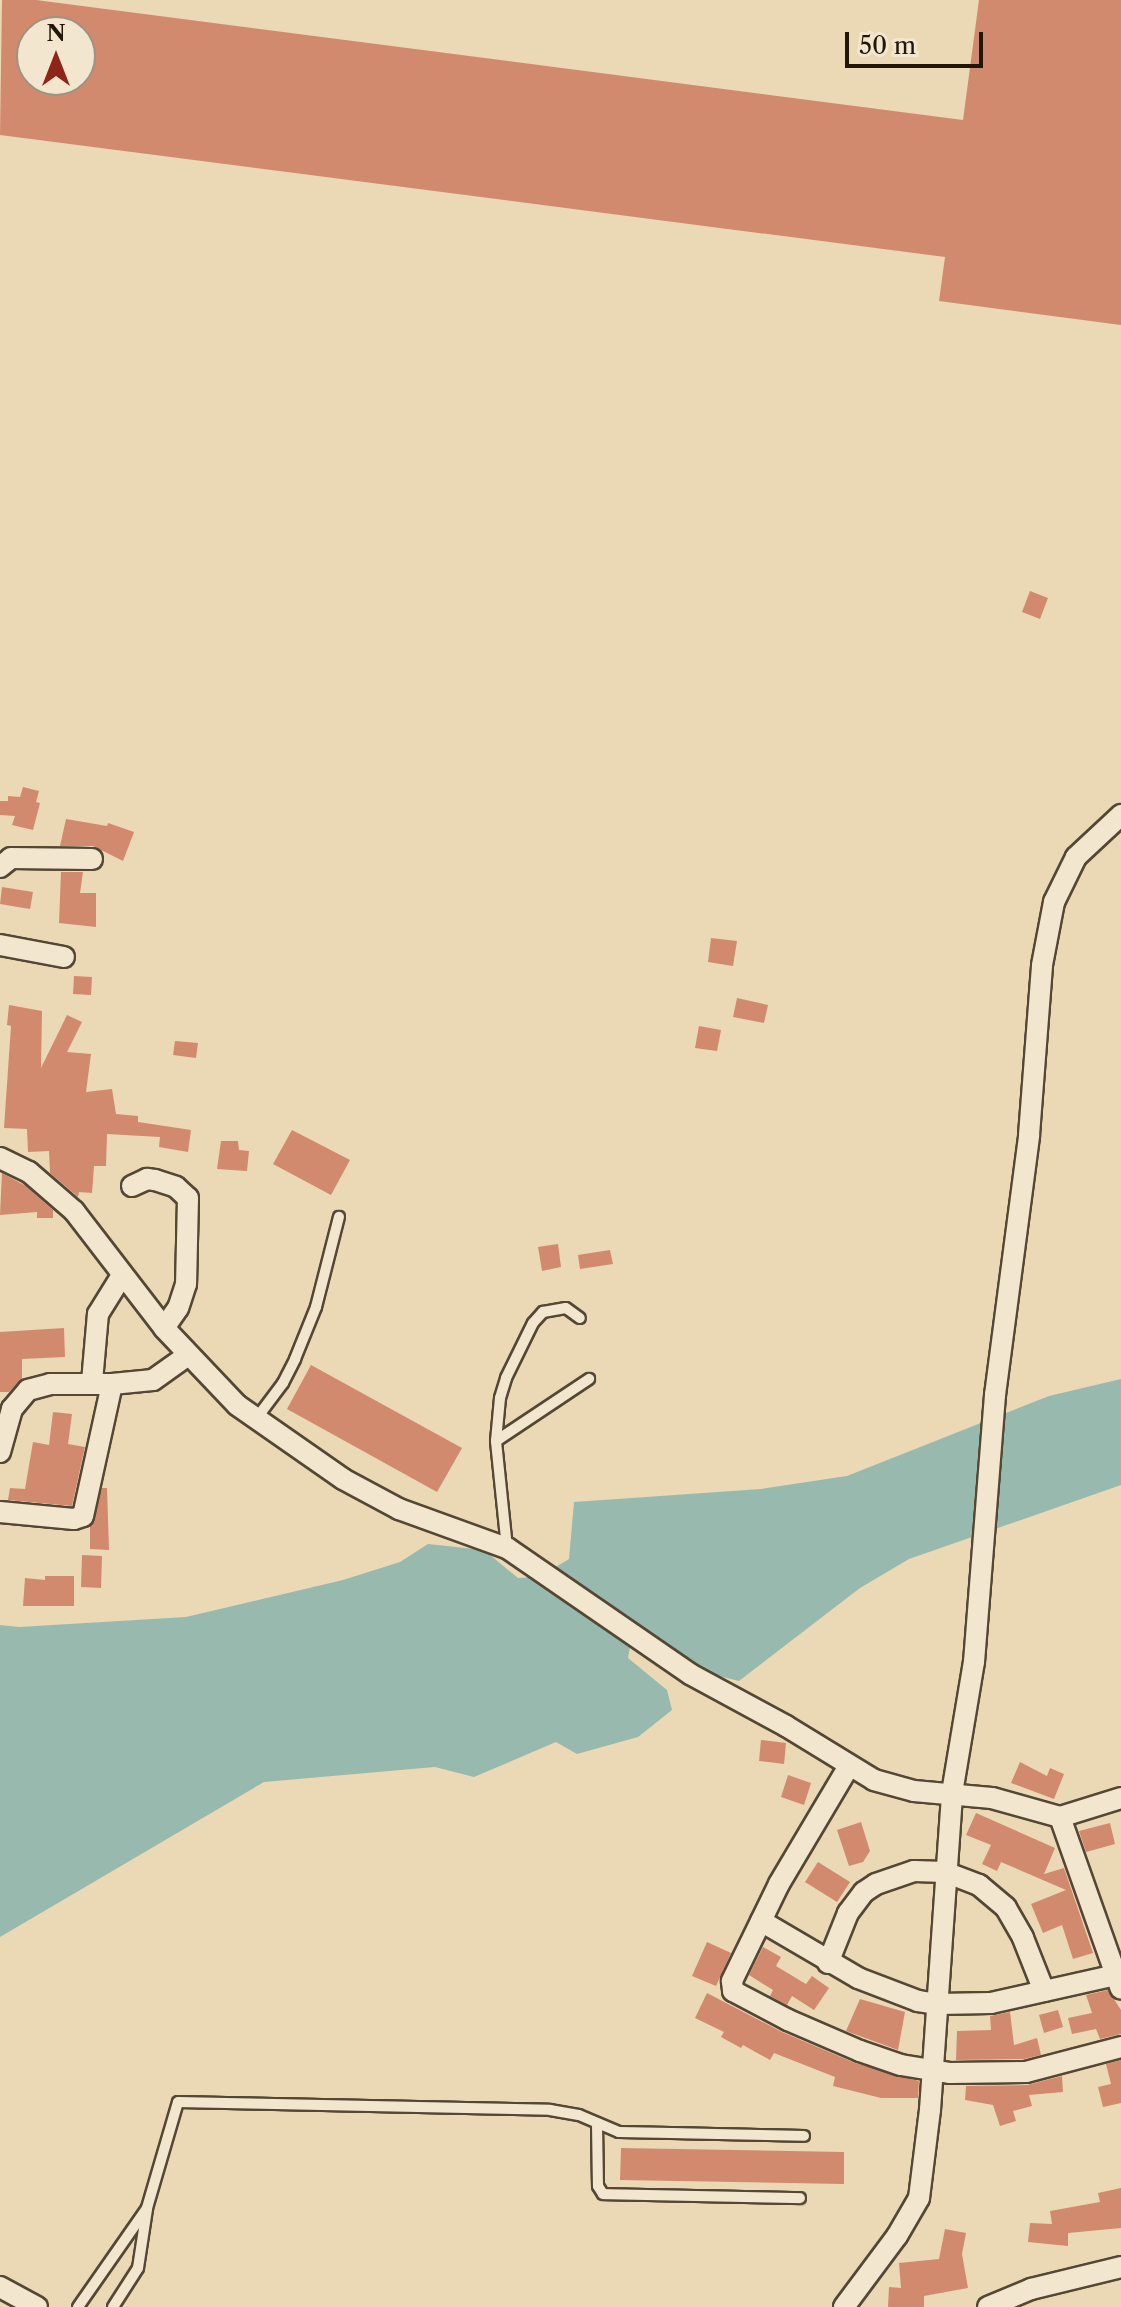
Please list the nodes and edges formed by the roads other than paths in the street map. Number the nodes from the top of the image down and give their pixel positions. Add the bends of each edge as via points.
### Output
1 (1121, 815) edge
2 (92, 859) dead end
3 (0, 867) edge
4 (0, 945) edge
5 (64, 957) dead end
6 (0, 1158) edge
7 (132, 1186) dead end
8 (339, 1217) dead end
9 (121, 1277) junction
10 (580, 1318) dead end
11 (164, 1328) junction
12 (188, 1355) junction
13 (589, 1379) dead end
14 (102, 1383) junction
15 (256, 1419) junction
16 (496, 1441) junction
17 (0, 1452) edge
18 (0, 1512) edge
19 (507, 1548) junction
20 (849, 1766) junction
21 (952, 1793) junction
22 (1121, 1798) edge
23 (1060, 1817) junction
24 (945, 1872) junction
25 (761, 1921) junction
26 (828, 1963) junction
27 (1119, 1982) edge
28 (1044, 1991) junction
29 (938, 2004) junction
30 (1121, 2047) edge
31 (933, 2070) junction
32 (597, 2124) junction
33 (804, 2136) dead end
34 (800, 2198) dead end
35 (147, 2208) junction
36 (1121, 2267) edge
37 (0, 2287) edge
38 (37, 2307) edge
39 (78, 2307) edge
40 (113, 2307) edge
41 (844, 2307) edge
42 (988, 2307) edge

1 - 21 street via 1076,857 1054,902 1042,965 1029,1135 995,1395 974,1662
2 - 3 street via 11,858
4 - 5 street
6 - 9 street via 29,1172 74,1211
7 - 11 street via 155,1180 188,1198 186,1284
8 - 15 lane via 316,1307 295,1359
9 - 11 street
9 - 14 street via 98,1314
10 - 16 lane via 558,1307 533,1323 506,1378
11 - 12 street
12 - 14 street via 153,1380
12 - 15 street
13 - 16 lane
14 - 17 street via 28,1390 12,1409
14 - 18 street via 86,1514 74,1519
15 - 19 street via 315,1461 399,1509
16 - 19 lane
19 - 20 street via 649,1648
20 - 21 street via 893,1786
20 - 25 street
21 - 23 street
21 - 24 street
22 - 23 street
23 - 27 street
24 - 26 street via 914,1871 864,1892 848,1913
24 - 28 street via 979,1885 1006,1908
24 - 29 street
25 - 26 street
25 - 31 street via 732,1981 733,1991 860,2051
26 - 29 street via 886,1991
27 - 28 street
28 - 29 street via 991,2003
29 - 31 street
30 - 31 street via 1026,2072 974,2075
31 - 41 street via 919,2198
32 - 33 lane via 634,2133
32 - 34 lane via 598,2186 603,2194
32 - 35 lane via 550,2110 178,2102
35 - 39 lane
35 - 40 lane via 138,2268
36 - 42 street via 1031,2289
37 - 38 street

